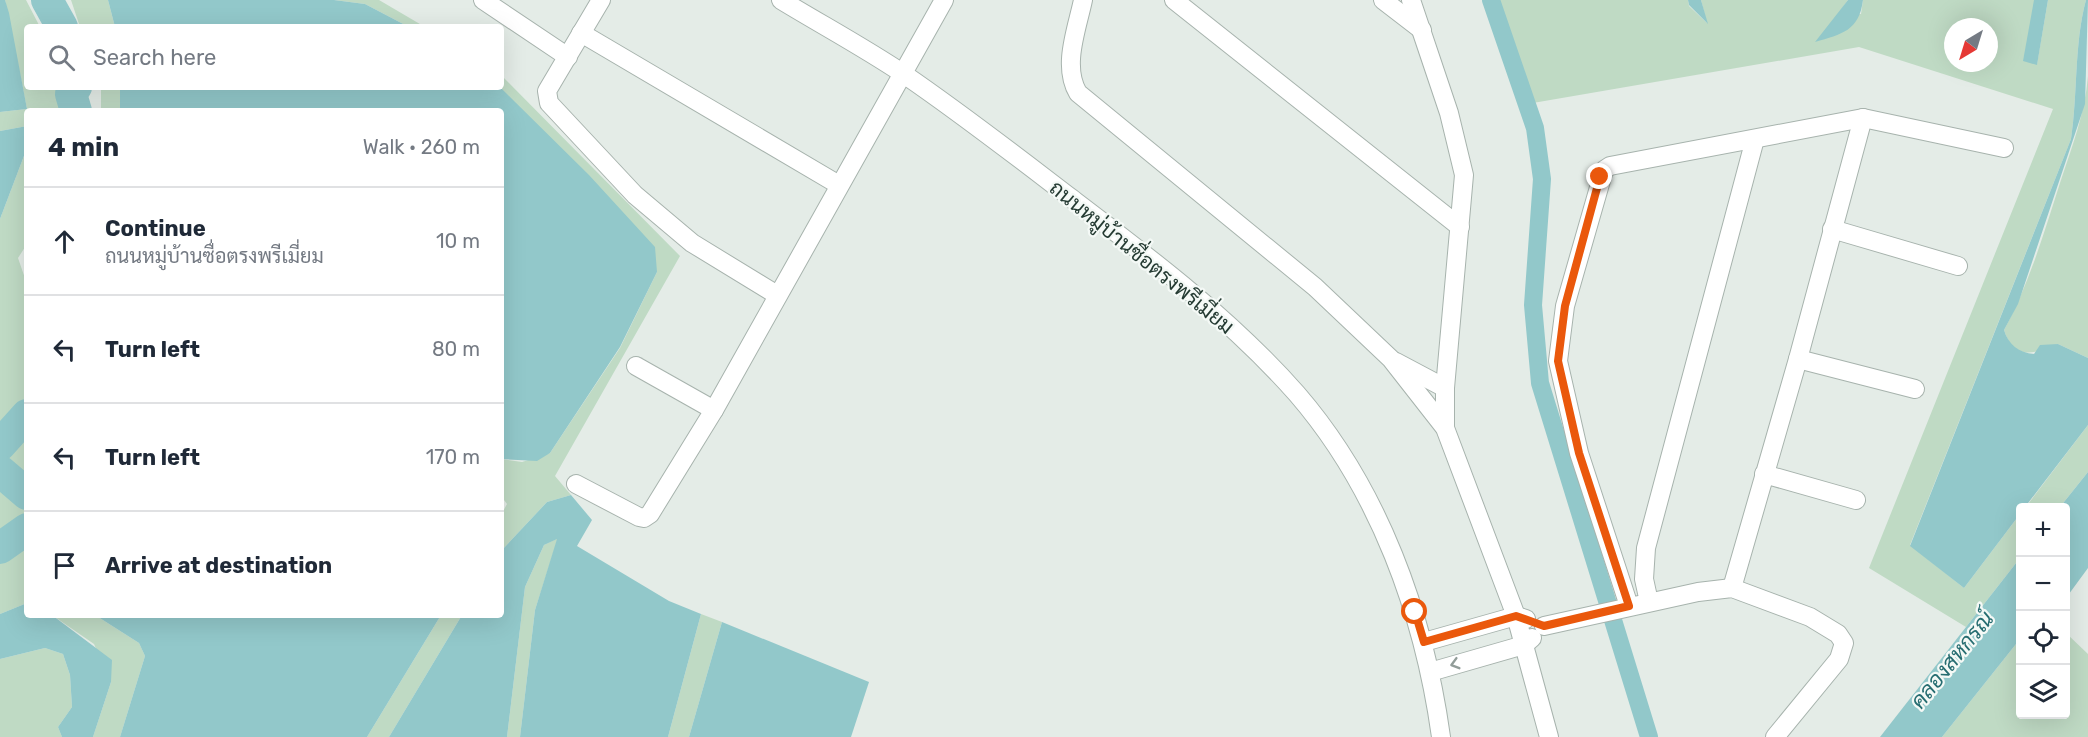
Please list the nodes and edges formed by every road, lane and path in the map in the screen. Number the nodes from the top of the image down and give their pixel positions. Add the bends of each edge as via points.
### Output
1 (483, 0) edge
2 (601, 0) edge
3 (781, 0) edge
4 (944, 0) edge
5 (1083, 0) edge
6 (1174, 0) edge
7 (1383, 0) edge
8 (1411, 0) edge
9 (1422, 31) junction
10 (581, 33) junction
11 (568, 57) junction
12 (903, 74) junction
13 (1863, 118) junction
14 (1755, 139) junction
15 (2004, 148) dead end
16 (839, 185) junction
17 (1460, 227) junction
18 (1832, 229) junction
19 (1958, 267) dead end
20 (777, 295) junction
21 (1798, 358) junction
22 (1390, 359) junction
23 (636, 366) dead end
24 (1445, 388) junction
25 (1915, 389) dead end
26 (714, 410) junction
27 (1444, 428) junction
28 (1764, 474) junction
29 (576, 484) dead end
30 (1856, 500) dead end
31 (1645, 563) junction
32 (1615, 567) junction
33 (1732, 588) junction
34 (1649, 602) junction
35 (1628, 607) junction
36 (1516, 616) junction
37 (1544, 626) junction
38 (1424, 642) junction
39 (1524, 645) junction
40 (1430, 672) junction
41 (1441, 737) edge
42 (1549, 737) edge
43 (1775, 737) edge

1 - 11 street
2 - 10 street
3 - 12 street, ถนนหมู่บ้านซื่อตรงพรีเมี่ยม
4 - 12 street
5 - 22 street via 1071,60 1071,82 1078,93 1315,287
6 - 17 street
7 - 9 street
8 - 9 street
9 - 17 street via 1458,143 1464,175
10 - 11 street
10 - 16 street
11 - 20 street via 547,91 549,103 557,113 635,195 692,243
12 - 16 street
12 - 38 street, ถนนหมู่บ้านซื่อตรงพรีเมี่ยม via 1164,268 1236,332 1297,395 1345,460 1388,542
13 - 14 street
13 - 15 street
13 - 18 street
14 - 31 street
14 - 32 street via 1610,166 1600,177 1565,306 1558,361 1579,453
16 - 20 street
17 - 24 street
18 - 19 street
18 - 21 street
20 - 26 street
21 - 25 street
21 - 28 street
22 - 24 street
22 - 27 street
23 - 26 street
24 - 27 street
26 - 29 street via 644,519
27 - 36 street
28 - 30 street
28 - 33 street
31 - 32 street
31 - 34 street
32 - 35 street
33 - 34 street
33 - 43 street via 1810,617 1838,634 1844,643 1839,658
34 - 35 street
35 - 37 street
36 - 37 street
36 - 38 street
36 - 39 street
37 - 39 street
38 - 40 street, ถนนหมู่บ้านซื่อตรงพรีเมี่ยม
39 -> 40 street
39 - 42 street
40 - 41 street, ถนนหมู่บ้านซื่อตรงพรีเมี่ยม

